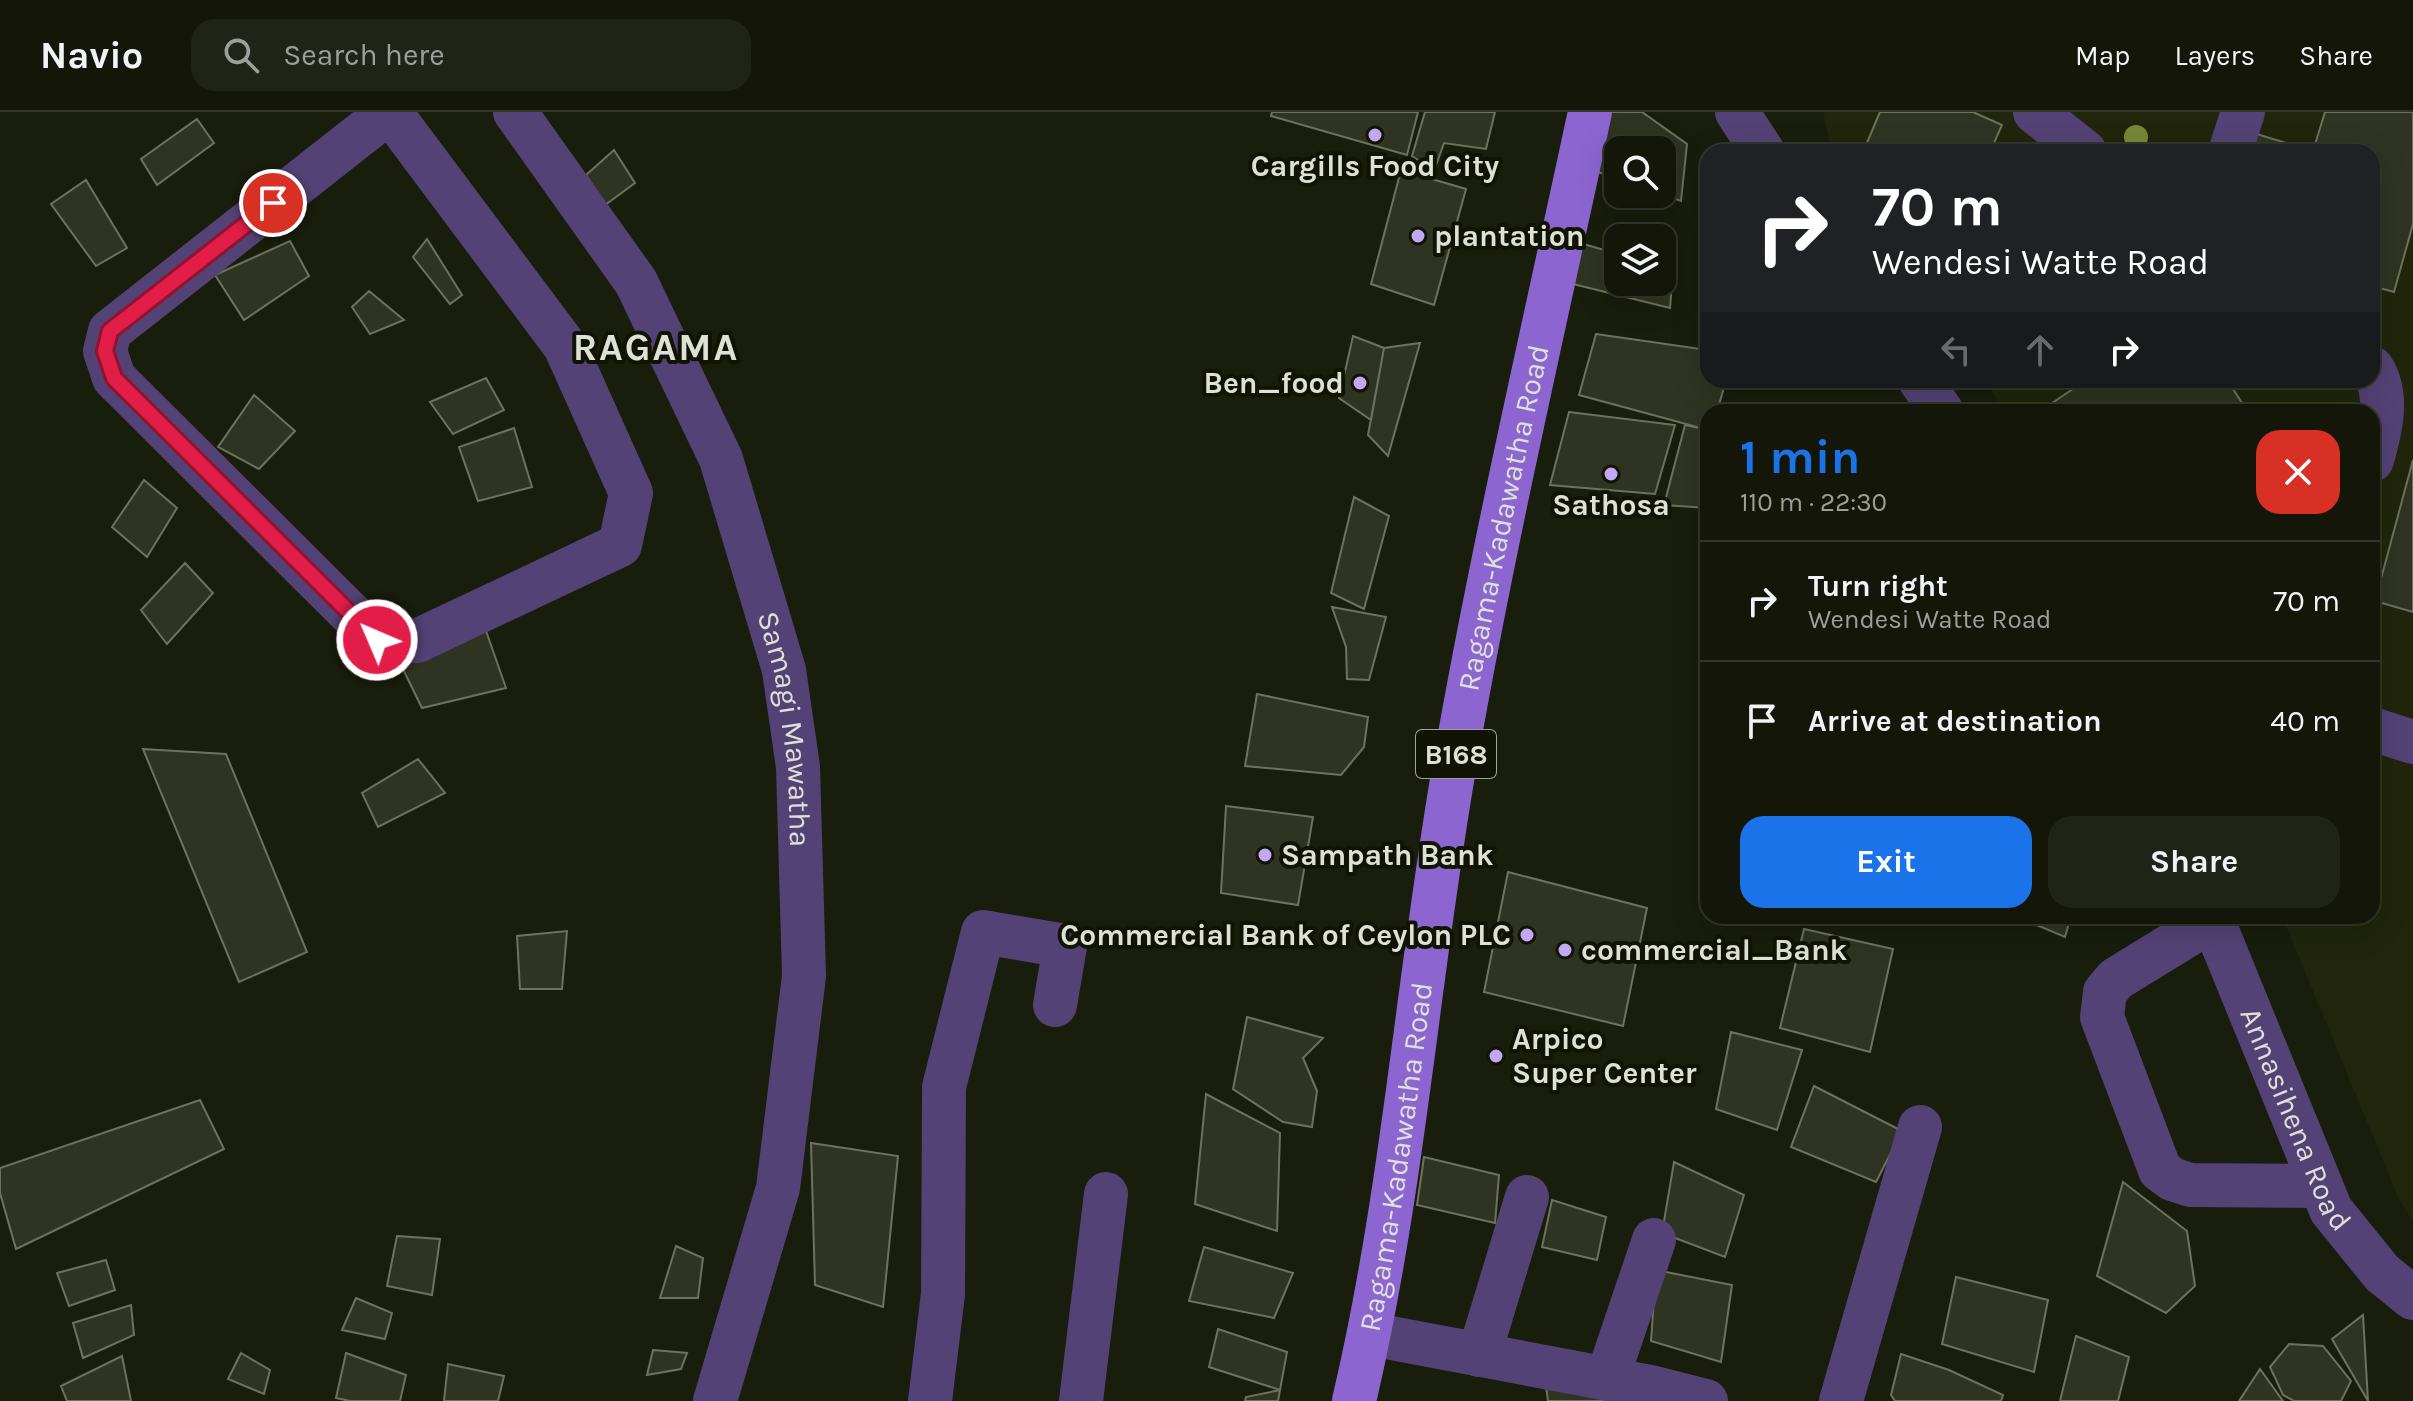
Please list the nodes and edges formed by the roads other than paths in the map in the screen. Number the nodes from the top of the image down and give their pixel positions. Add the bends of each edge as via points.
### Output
1 (390, 112) edge
2 (515, 112) edge
3 (1590, 112) edge
4 (2243, 112) edge
5 (2233, 144) edge
6 (2380, 388) edge
7 (2380, 431) edge
8 (2380, 732) edge
9 (2413, 742) edge
10 (2203, 924) edge
11 (2214, 924) edge
12 (1055, 1005) dead end
13 (1920, 1127) dead end
14 (2321, 1186) junction
15 (1106, 1194) dead end
16 (1527, 1197) dead end
17 (1654, 1240) dead end
18 (2413, 1298) edge
19 (1370, 1334) junction
20 (1479, 1355) junction
21 (1607, 1379) junction
22 (715, 1401) edge
23 (930, 1401) edge
24 (1081, 1401) edge
25 (1354, 1401) edge
26 (1706, 1401) edge
27 (1841, 1401) edge

1 - 1 street via 110,331 105,351 114,378 377,640 417,641 620,545 631,493 565,346
2 - 22 street, Samagi Mawatha via 643,296 721,459 784,670 798,767 804,976 778,1188
3 - 19 main road, Ragama-Kadawatha Road / B168 via 1456,758 1390,1228
4 - 5 street
6 - 7 street
8 - 9 street
10 - 14 street via 2116,979 2105,992 2102,1017 2160,1170 2190,1185
11 - 14 street, Annasihena Road
12 - 23 street via 1065,946 983,932 944,1087 943,1294
13 - 27 street
14 - 18 street, Annasihena Road via 2331,1210 2382,1273
15 - 24 street
16 - 20 street
17 - 21 street
19 - 20 street
19 - 25 main road, Ragama-Kadawatha Road / B168
20 - 21 street
21 - 26 street

